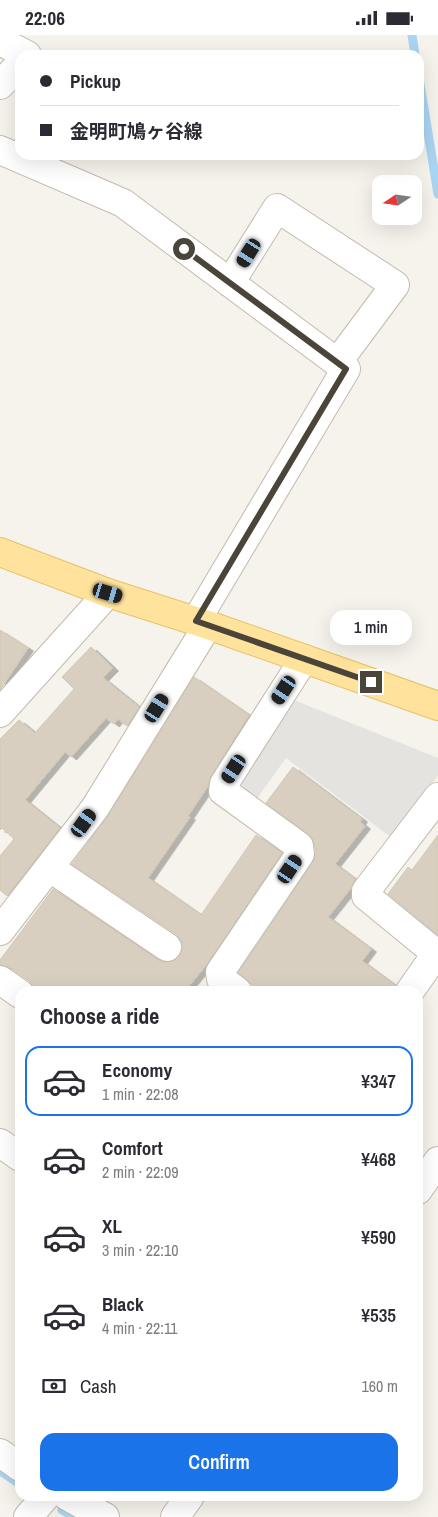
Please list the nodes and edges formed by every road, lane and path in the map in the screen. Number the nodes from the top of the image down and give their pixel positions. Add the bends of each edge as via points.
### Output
1 (0, 41) edge
2 (17, 50) edge
3 (15, 69) edge
4 (0, 85) edge
5 (0, 150) edge
6 (15, 156) edge
7 (23, 160) edge
8 (230, 283) junction
9 (337, 363) junction
10 (0, 552) edge
11 (108, 593) junction
12 (202, 623) junction
13 (304, 659) junction
14 (438, 706) edge
15 (0, 713) edge
16 (438, 797) edge
17 (50, 868) junction
18 (0, 931) edge
19 (167, 947) dead end
20 (437, 954) edge
21 (0, 980) edge
22 (230, 986) edge
23 (414, 986) edge
24 (15, 990) edge
25 (0, 1143) edge
26 (15, 1154) edge
27 (438, 1161) edge
28 (423, 1183) edge
29 (0, 1453) edge
30 (15, 1464) edge
31 (42, 1501) edge
32 (76, 1501) edge
33 (186, 1501) edge
34 (28, 1517) edge
35 (105, 1517) edge
36 (175, 1517) edge

1 - 2 street
3 - 4 street
5 - 6 street
7 - 8 street via 123,203
8 - 9 street
8 - 9 street via 277,208 395,285
9 - 12 street via 346,369
10 - 11 main road
11 - 12 main road
11 - 15 street
12 - 13 main road
12 - 17 street via 95,807
13 - 14 main road
13 - 22 street via 224,784 223,791 299,847 300,854 220,972 221,979
16 - 20 street via 366,891 366,896
17 - 18 street
17 - 19 street
20 - 23 street
21 - 24 street
25 - 26 street
27 - 28 street
29 - 30 street
31 - 34 street
32 - 35 street
33 - 36 street

